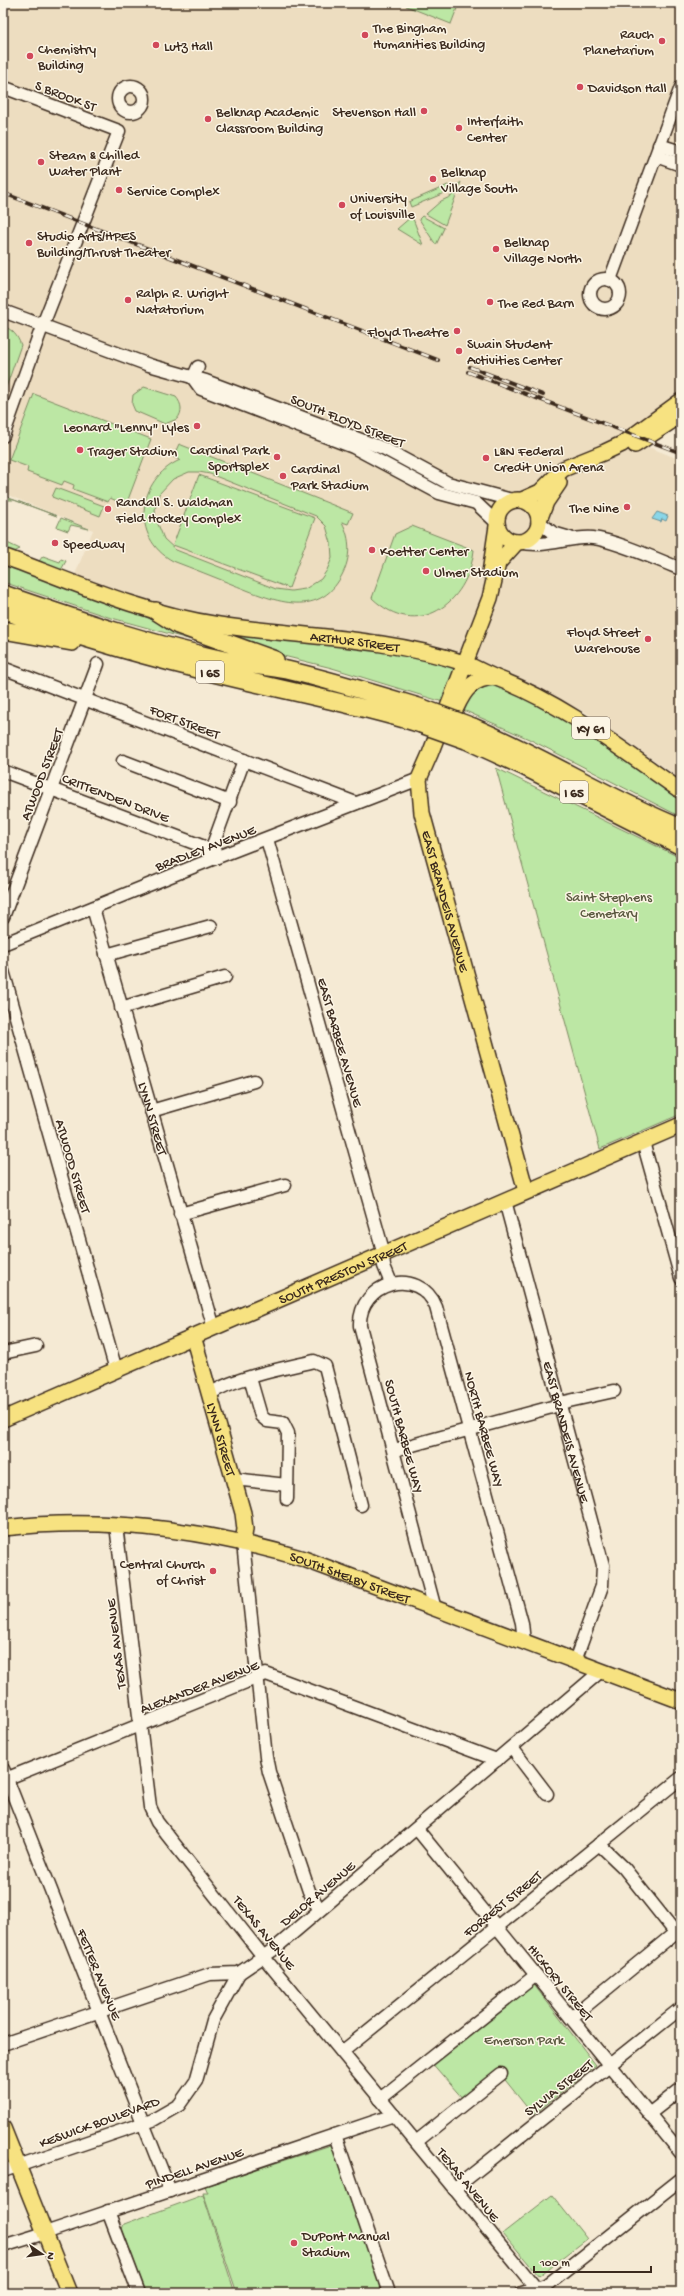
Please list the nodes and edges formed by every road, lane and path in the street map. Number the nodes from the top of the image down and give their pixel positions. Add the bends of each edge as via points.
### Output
1 (3, 87) edge
2 (681, 87) edge
3 (658, 150) junction
4 (681, 152) edge
5 (681, 165) edge
6 (610, 280) dead end
7 (3, 311) edge
8 (42, 327) junction
9 (195, 373) junction
10 (681, 401) edge
11 (681, 415) edge
12 (3, 436) edge
13 (560, 471) junction
14 (512, 500) junction
15 (539, 521) junction
16 (497, 524) junction
17 (575, 539) junction
18 (518, 542) junction
19 (3, 556) edge
20 (681, 569) edge
21 (3, 594) edge
22 (3, 610) edge
23 (156, 611) junction
24 (482, 615) junction
25 (3, 630) edge
26 (106, 643) junction
27 (98, 664) dead end
28 (465, 664) junction
29 (3, 668) edge
30 (286, 670) junction
31 (494, 677) junction
32 (85, 700) junction
33 (423, 716) junction
34 (469, 734) junction
35 (244, 760) junction
36 (123, 761) dead end
37 (3, 771) edge
38 (418, 779) junction
39 (51, 789) junction
40 (681, 791) edge
41 (230, 802) junction
42 (356, 803) junction
43 (422, 813) junction
44 (681, 828) edge
45 (267, 839) junction
46 (681, 846) edge
47 (215, 858) junction
48 (93, 908) junction
49 (3, 917) edge
50 (211, 926) dead end
51 (3, 944) edge
52 (106, 955) junction
53 (3, 971) edge
54 (225, 977) dead end
55 (121, 1008) junction
56 (254, 1081) dead end
57 (151, 1111) junction
58 (681, 1125) edge
59 (643, 1142) junction
60 (285, 1186) dead end
61 (526, 1191) junction
62 (505, 1201) junction
63 (180, 1214) junction
64 (383, 1255) junction
65 (681, 1278) edge
66 (391, 1283) junction
67 (214, 1328) junction
68 (193, 1336) junction
69 (36, 1346) dead end
70 (4, 1350) edge
71 (116, 1370) junction
72 (250, 1378) junction
73 (614, 1391) dead end
74 (210, 1394) junction
75 (560, 1403) junction
76 (3, 1419) edge
77 (470, 1430) junction
78 (394, 1450) junction
79 (234, 1479) junction
80 (287, 1484) junction
81 (287, 1499) dead end
82 (361, 1505) dead end
83 (116, 1525) junction
84 (3, 1528) edge
85 (243, 1543) junction
86 (435, 1609) junction
87 (524, 1642) junction
88 (575, 1661) junction
89 (601, 1671) junction
90 (258, 1678) junction
91 (679, 1697) edge
92 (139, 1726) junction
93 (512, 1748) junction
94 (497, 1760) junction
95 (4, 1776) edge
96 (681, 1778) edge
97 (547, 1794) dead end
98 (417, 1829) junction
99 (599, 1844) junction
100 (319, 1909) junction
101 (497, 1927) junction
102 (678, 1930) edge
103 (262, 1955) junction
104 (239, 1973) junction
105 (536, 1975) junction
106 (681, 2008) edge
107 (99, 2012) junction
108 (570, 2018) junction
109 (3, 2044) edge
110 (342, 2052) junction
111 (610, 2066) junction
112 (501, 2074) dead end
113 (681, 2090) edge
114 (380, 2099) junction
115 (649, 2114) junction
116 (394, 2115) junction
117 (144, 2124) junction
118 (3, 2128) edge
119 (335, 2135) junction
120 (416, 2142) junction
121 (681, 2153) edge
122 (18, 2166) junction
123 (3, 2171) edge
124 (681, 2179) edge
125 (454, 2189) junction
126 (170, 2191) junction
127 (108, 2211) junction
128 (45, 2233) junction
129 (3, 2246) edge
130 (538, 2291) edge
131 (69, 2293) edge
132 (139, 2293) edge
133 (389, 2293) edge
134 (522, 2293) edge

1 - 8 street, S BROOK ST via 119,131
2 - 3 street
3 - 4 street
3 - 5 street
3 - 6 street
7 - 8 street, SOUTH FLOYD STREET
8 - 9 street, SOUTH FLOYD STREET via 136,360
8 - 12 street
9 - 14 street, SOUTH FLOYD STREET via 206,380 385,449 448,483
9 - 16 street, SOUTH FLOYD STREET via 203,390 346,444 439,493 476,503
10 - 13 main road via 614,448
11 - 15 main road via 624,452 565,478 553,490
13 - 14 main road
13 - 14 main road via 540,492
14 - 15 main road via 535,509
14 - 16 main road via 500,508
15 - 17 street via 553,533
15 - 18 main road via 534,534
16 - 18 main road via 506,538
16 - 24 main road, EAST BRANDEIS AVENUE
17 - 18 street via 538,544
17 - 20 street via 594,538 605,541
18 - 24 main road, EAST BRANDEIS AVENUE via 498,563 490,598
19 - 23 main road, ARTHUR STREET
21 - 30 highway, I 65 via 173,647 234,662
22 - 26 highway, I 65
23 - 28 main road, ARTHUR STREET via 217,625 386,645
23 - 30 highway via 178,625 273,659
24 - 28 main road, EAST BRANDEIS AVENUE
25 - 26 highway via 60,641
26 - 33 highway, I 65 via 195,669 360,706
27 - 32 street, ATWOOD STREET
28 - 31 main road, ARTHUR STREET
28 - 38 main road, EAST BRANDEIS AVENUE
29 - 32 street, FORT STREET
30 - 33 highway, I 65 via 376,693
31 - 40 main road, ARTHUR STREET / KY 61 via 522,688 564,711
31 - 43 main road via 481,678 463,694 426,788
32 - 35 street, FORT STREET
32 - 39 street, ATWOOD STREET
33 - 34 highway, I 65, bridge
34 - 44 highway, I 65 via 515,746 652,816
34 - 46 highway, I 65 via 525,767
35 - 41 street
35 - 42 street, FORT STREET
36 - 41 street
37 - 39 street, CRITTENDEN DRIVE
38 - 42 street, BRADLEY AVENUE
38 - 43 main road, EAST BRANDEIS AVENUE
39 - 47 street, CRITTENDEN DRIVE via 202,846
39 - 49 street, ATWOOD STREET
41 - 47 street via 214,842
42 - 45 street, BRADLEY AVENUE
43 - 61 main road, EAST BRANDEIS AVENUE
45 - 47 street, BRADLEY AVENUE
45 - 64 street, EAST BARBEE AVENUE
47 - 48 street, BRADLEY AVENUE
48 - 51 street, BRADLEY AVENUE
48 - 52 street, LYNN STREET
50 - 52 street
52 - 55 street, LYNN STREET
53 - 71 street, ATWOOD STREET
54 - 55 street
55 - 57 street, LYNN STREET
56 - 57 street
57 - 63 street, LYNN STREET
58 - 59 main road, SOUTH PRESTON STREET
59 - 61 main road, SOUTH PRESTON STREET
59 - 65 street
60 - 63 street
61 - 62 main road, SOUTH PRESTON STREET
62 - 64 main road, SOUTH PRESTON STREET
62 - 75 street, EAST BRANDEIS AVENUE
63 - 67 street, LYNN STREET
64 - 66 street via 384,1266
64 - 67 main road, SOUTH PRESTON STREET
66 - 77 street, NORTH BARBEE WAY via 400,1282 420,1288 434,1303
66 - 78 street, SOUTH BARBEE WAY via 369,1297 360,1320
67 - 68 main road, SOUTH PRESTON STREET
68 - 71 main road, SOUTH PRESTON STREET
68 - 74 main road, LYNN STREET
69 - 70 street
71 - 76 main road, SOUTH PRESTON STREET
72 - 74 street via 218,1388
72 - 80 street via 261,1416 267,1421 283,1423 286,1427
72 - 82 street via 314,1361 325,1366
73 - 75 street
74 - 79 main road, LYNN STREET
75 - 77 street
75 - 88 street, EAST BRANDEIS AVENUE via 604,1565 602,1586
77 - 78 street
77 - 87 street, NORTH BARBEE WAY via 522,1623
78 - 86 street, SOUTH BARBEE WAY
79 - 80 street
79 - 85 main road, LYNN STREET via 244,1518
80 - 81 street
83 - 84 main road, SOUTH SHELBY STREET
83 - 85 main road, SOUTH SHELBY STREET via 182,1531
83 - 92 street, TEXAS AVENUE
85 - 86 main road, SOUTH SHELBY STREET via 304,1559
85 - 90 street
86 - 87 main road, SOUTH SHELBY STREET
87 - 88 main road, SOUTH SHELBY STREET
88 - 89 main road, SOUTH SHELBY STREET
89 - 91 main road, SOUTH SHELBY STREET
89 - 93 street, DELOR AVENUE
90 - 92 street, ALEXANDER AVENUE
90 - 94 street, ALEXANDER AVENUE via 266,1674 271,1675
90 - 100 street via 269,1772 310,1891
92 - 95 street, ALEXANDER AVENUE
92 - 103 street, TEXAS AVENUE via 150,1807 154,1816
93 - 94 street, DELOR AVENUE
93 - 97 street
94 - 98 street, DELOR AVENUE
95 - 107 street, FETTER AVENUE
96 - 99 street, FORREST STREET
98 - 100 street, DELOR AVENUE
98 - 101 street, HICKORY STREET
99 - 101 street, FORREST STREET
99 - 102 street via 624,1868
100 - 103 street, DELOR AVENUE via 272,1950
101 - 105 street, HICKORY STREET
101 - 110 street, FORREST STREET
102 - 108 street
103 - 104 street, DELOR AVENUE
103 - 110 street, TEXAS AVENUE
104 - 107 street via 210,1974
104 - 117 street, KESWICK BOULEVARD via 213,2020 200,2072 192,2089 171,2111
105 - 108 street, HICKORY STREET
105 - 114 street
106 - 111 street, SYLVIA STREET
107 - 109 street
107 - 117 street, FETTER AVENUE
108 - 111 street, HICKORY STREET
110 - 114 street, TEXAS AVENUE
111 - 115 street, HICKORY STREET
111 - 125 street, SYLVIA STREET
112 - 120 street
113 - 115 street
114 - 116 street, TEXAS AVENUE
115 - 121 street, HICKORY STREET
116 - 119 street, PINDELL AVENUE
116 - 120 street, TEXAS AVENUE
117 - 122 street, KESWICK BOULEVARD
117 - 126 street, FETTER AVENUE
118 - 122 main road
119 - 126 street, PINDELL AVENUE
119 - 133 street
120 - 125 street, TEXAS AVENUE
122 - 123 street, KESWICK BOULEVARD
122 - 128 main road
124 - 130 street
125 - 130 street, TEXAS AVENUE
126 - 127 street, PINDELL AVENUE
127 - 128 street, PINDELL AVENUE
127 - 132 street
128 - 129 street, PINDELL AVENUE
128 - 131 main road
130 - 134 street

